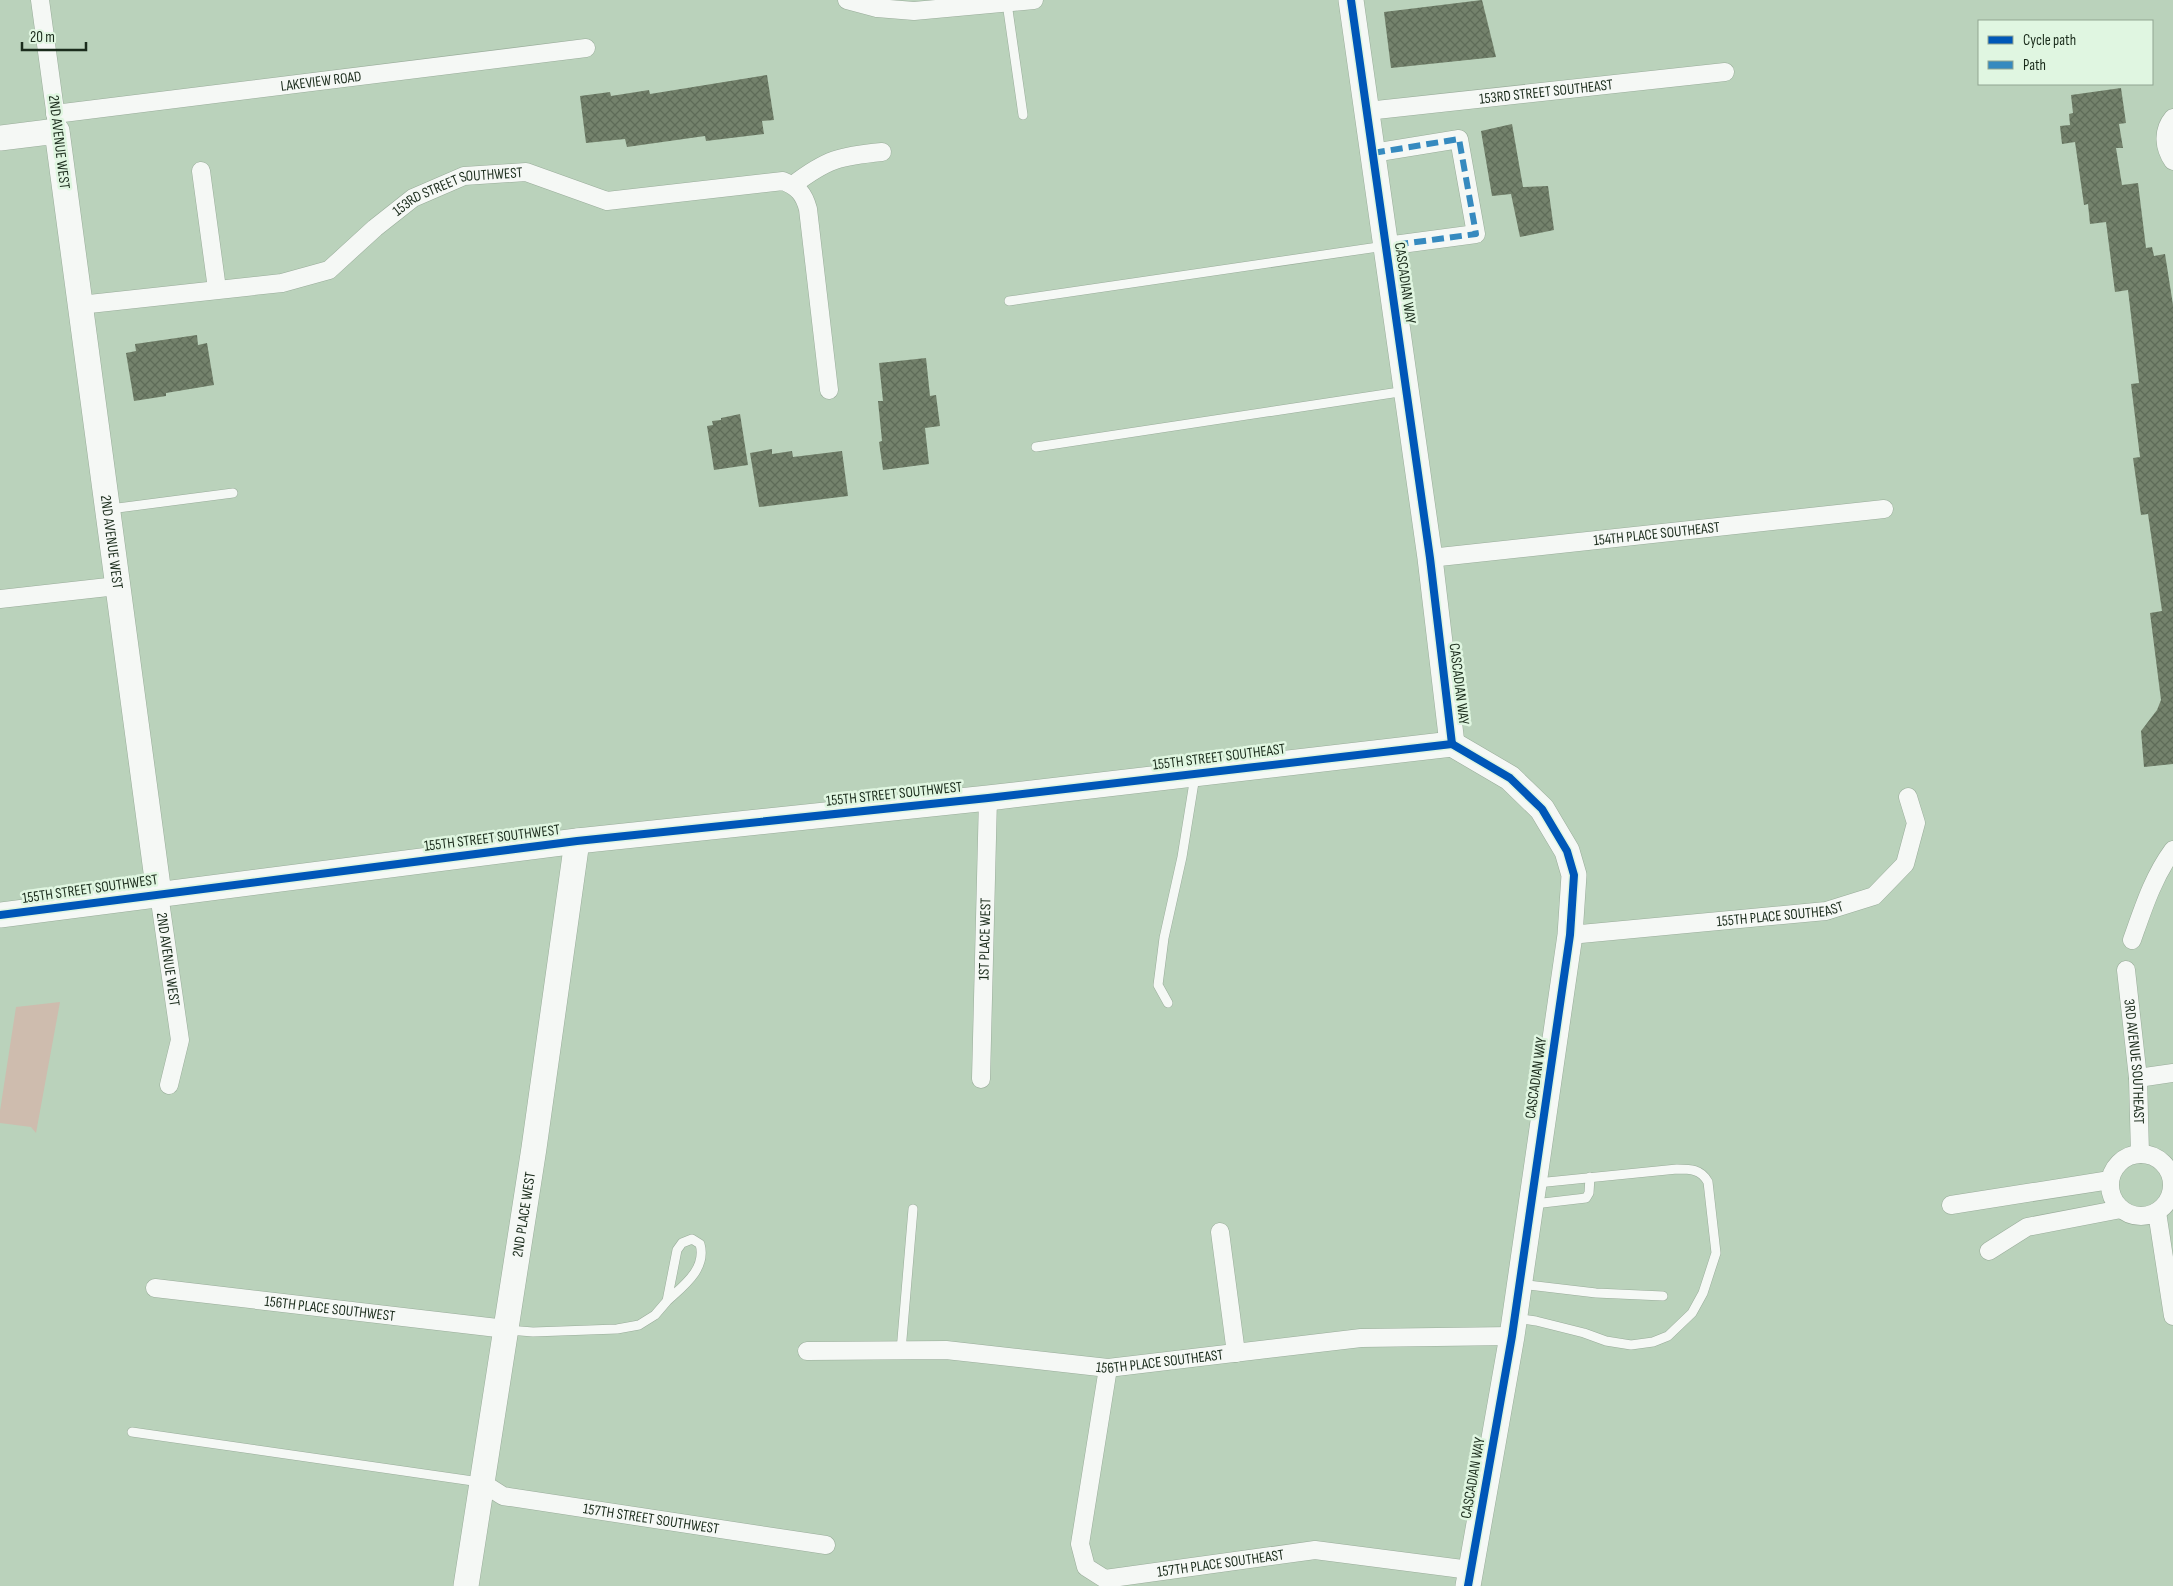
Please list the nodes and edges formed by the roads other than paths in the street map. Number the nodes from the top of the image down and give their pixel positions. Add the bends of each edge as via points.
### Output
1 (40, 0) edge
2 (847, 0) edge
3 (1034, 0) edge
4 (1351, 0) edge
5 (1007, 3) junction
6 (586, 48) dead end
7 (1725, 72) dead end
8 (1367, 111) junction
9 (1023, 115) dead end
10 (2172, 117) edge
11 (56, 122) junction
12 (0, 138) edge
13 (882, 152) dead end
14 (1373, 152) junction
15 (2173, 161) edge
16 (200, 171) dead end
17 (792, 185) junction
18 (1386, 246) junction
19 (217, 289) junction
20 (1009, 301) dead end
21 (80, 305) junction
22 (829, 390) dead end
23 (1406, 391) junction
24 (1036, 447) dead end
25 (233, 493) dead end
26 (107, 509) junction
27 (1884, 509) dead end
28 (1430, 558) junction
29 (117, 586) junction
30 (0, 599) edge
31 (1452, 744) junction
32 (1196, 773) junction
33 (1908, 797) dead end
34 (988, 798) junction
35 (577, 841) junction
36 (2173, 850) edge
37 (159, 894) junction
38 (0, 916) edge
39 (1570, 935) junction
40 (2132, 940) dead end
41 (2126, 970) dead end
42 (1168, 1003) dead end
43 (2173, 1073) edge
44 (2138, 1078) junction
45 (981, 1079) dead end
46 (169, 1085) dead end
47 (2140, 1154) junction
48 (1590, 1177) junction
49 (2110, 1180) junction
50 (1533, 1194) junction
51 (1951, 1205) dead end
52 (913, 1209) dead end
53 (2121, 1209) junction
54 (2157, 1212) junction
55 (1220, 1232) dead end
56 (1989, 1252) dead end
57 (1520, 1284) junction
58 (155, 1288) dead end
59 (1663, 1296) dead end
60 (667, 1301) junction
61 (2173, 1316) edge
62 (1513, 1327) junction
63 (506, 1329) junction
64 (808, 1351) dead end
65 (901, 1351) junction
66 (1236, 1353) junction
67 (1108, 1368) junction
68 (132, 1432) dead end
69 (481, 1482) junction
70 (826, 1545) dead end
71 (1469, 1578) edge
72 (466, 1586) edge

1 - 11 street, 2ND AVENUE WEST
2 - 5 street via 877,8 914,11
3 - 5 street
4 - 8 street, CASCADIAN WAY
5 - 9 lane
6 - 11 street, LAKEVIEW ROAD
7 - 8 street, 153RD STREET SOUTHEAST
8 - 14 street, CASCADIAN WAY
10 - 15 street via 2165,144
11 - 12 street, LAKEVIEW ROAD
11 - 21 street, 2ND AVENUE WEST
13 - 17 street via 847,155 828,162
14 - 18 street, CASCADIAN WAY
14 - 18 street via 1459,139 1476,234
16 - 19 street
17 - 19 street, 153RD STREET SOUTHWEST via 783,181 607,201 526,172 464,176 413,198 329,270 282,282
17 - 22 street via 804,194 808,209
18 - 20 lane
18 - 23 street, CASCADIAN WAY
19 - 21 street, 153RD STREET SOUTHWEST
21 - 26 street, 2ND AVENUE WEST
23 - 24 lane
23 - 28 street, CASCADIAN WAY
25 - 26 lane
26 - 29 street, 2ND AVENUE WEST
27 - 28 street, 154TH PLACE SOUTHEAST
28 - 31 street, CASCADIAN WAY
29 - 30 street
29 - 37 street, 2ND AVENUE WEST
31 - 32 street, 155TH STREET SOUTHEAST
31 - 39 street, CASCADIAN WAY via 1510,778 1542,809 1567,851 1574,875
32 - 34 street, 155TH STREET SOUTHEAST
32 - 42 lane via 1158,985
33 - 39 street, 155TH PLACE SOUTHEAST via 1916,823 1904,864 1874,896 1826,911
34 - 35 street, 155TH STREET SOUTHWEST
34 - 45 street, 1ST PLACE WEST
35 - 37 street, 155TH STREET SOUTHWEST
35 - 63 street, 2ND PLACE WEST
36 - 40 street via 2146,899
37 - 38 street, 155TH STREET SOUTHWEST
37 - 46 street, 2ND AVENUE WEST via 180,1040
39 - 50 street, CASCADIAN WAY
41 - 44 street, 3RD AVENUE SOUTHEAST
43 - 44 street
44 - 47 street, 3RD AVENUE SOUTHEAST
47 - 49 street via 2120,1161
47 - 54 street via 2159,1160 2171,1176 2170,1197
48 - 50 lane
48 - 50 lane via 1586,1198
48 - 62 lane via 1688,1169 1705,1176 1716,1253 1703,1294 1692,1313 1668,1336 1653,1342 1631,1345 1606,1341 1536,1321
49 - 51 street
49 - 53 street via 2110,1191
50 - 57 street, CASCADIAN WAY
52 - 65 lane
53 - 54 street via 2138,1216
53 - 56 street via 2027,1228
54 - 61 street
55 - 66 street
57 - 59 lane via 1596,1293
57 - 62 street, CASCADIAN WAY
58 - 63 street, 156TH PLACE SOUTHWEST
60 - 60 lane via 677,1250 682,1243 692,1239 700,1244 703,1253 701,1264
60 - 63 lane via 655,1315 639,1325 616,1329 533,1332
62 - 66 street, 156TH PLACE SOUTHEAST via 1361,1338
62 - 71 street, CASCADIAN WAY
63 - 69 street, 2ND PLACE WEST
64 - 65 street, 156TH PLACE SOUTHEAST
65 - 67 street, 156TH PLACE SOUTHEAST via 946,1350
66 - 67 street, 156TH PLACE SOUTHEAST
67 - 71 street, 157TH PLACE SOUTHEAST via 1080,1544 1086,1567 1105,1579 1315,1550
68 - 69 lane
69 - 70 street, 157TH STREET SOUTHWEST via 503,1496
69 - 72 street, 2ND PLACE WEST

